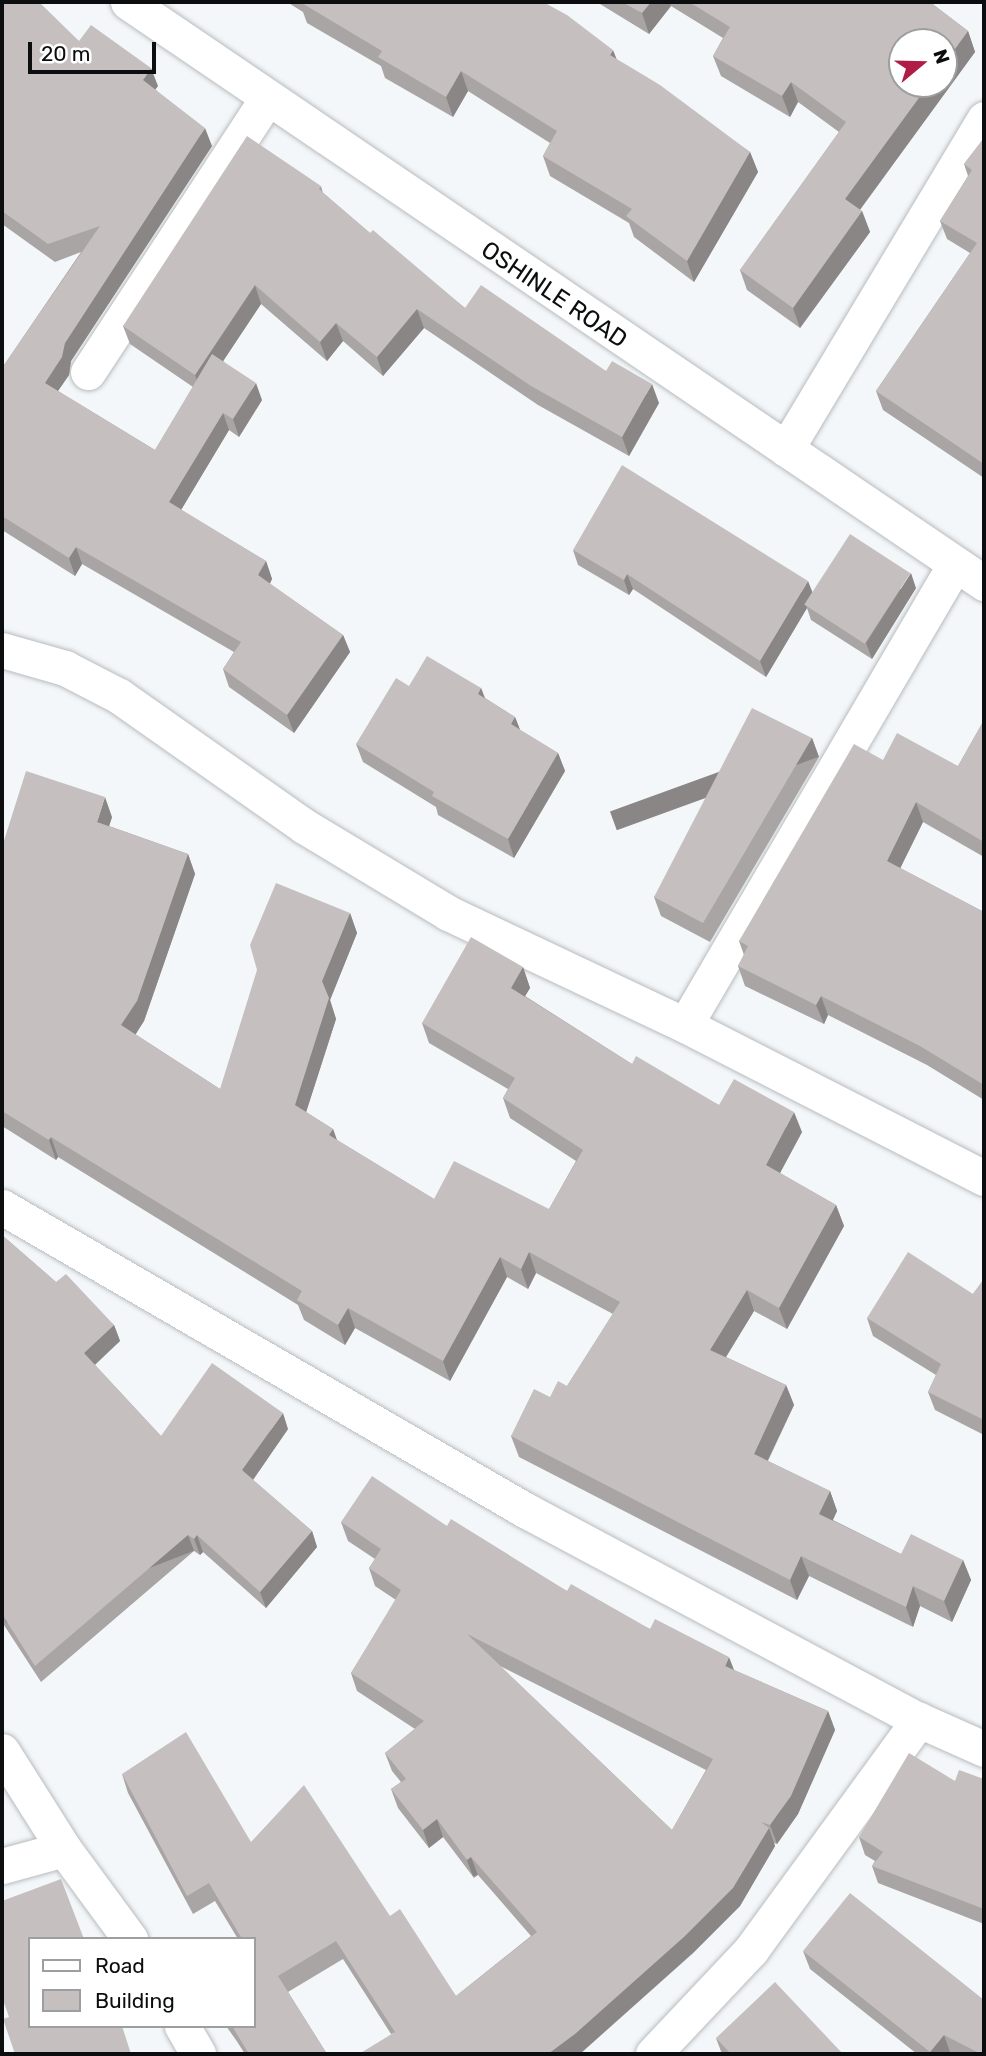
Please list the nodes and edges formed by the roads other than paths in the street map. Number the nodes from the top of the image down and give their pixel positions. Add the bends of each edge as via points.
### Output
1 (128, 2) edge
2 (267, 97) junction
3 (984, 119) edge
4 (88, 372) dead end
5 (786, 449) junction
6 (955, 564) junction
7 (984, 583) edge
8 (2, 650) edge
9 (685, 1025) junction
10 (984, 1178) edge
11 (2, 1207) edge
12 (919, 1720) junction
13 (984, 1749) edge
14 (2, 1751) edge
15 (64, 1849) junction
16 (2, 1866) edge
17 (129, 1937) edge
18 (182, 2028) edge
19 (198, 2054) edge
20 (653, 2054) edge

1 - 2 street, OSHINLE ROAD
2 - 4 street
2 - 5 street, OSHINLE ROAD
3 - 5 street
5 - 6 street, OSHINLE ROAD
6 - 7 street, OSHINLE ROAD
6 - 9 street
8 - 9 street via 65,668 119,696 304,826 448,913
9 - 10 street
11 - 12 street via 525,1510
12 - 13 street
12 - 20 street via 751,1950
14 - 15 street
15 - 16 street
15 - 17 street
18 - 19 street

